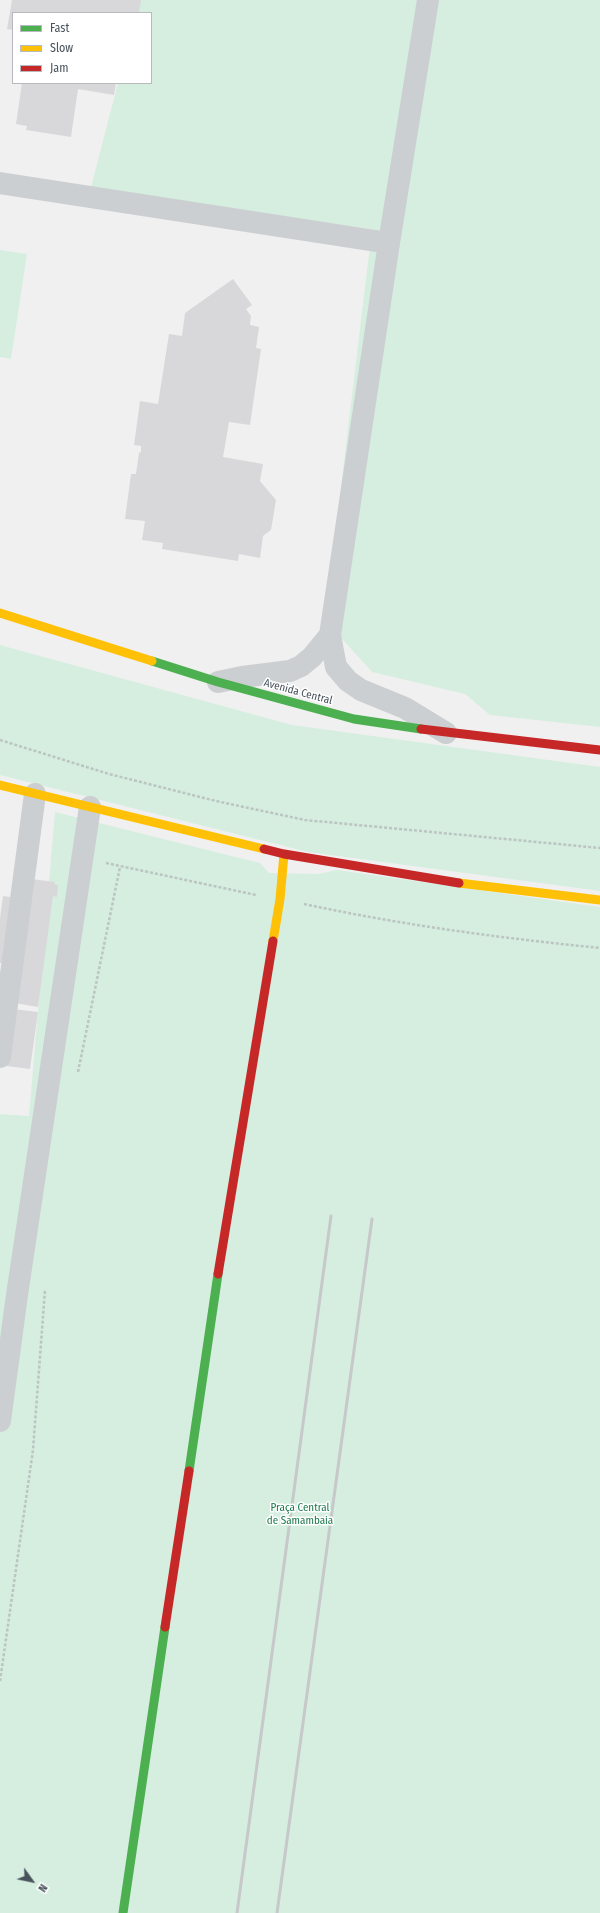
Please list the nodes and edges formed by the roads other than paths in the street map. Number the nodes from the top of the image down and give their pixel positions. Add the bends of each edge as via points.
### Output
1 (428, 0) edge
2 (0, 183) edge
3 (389, 243) junction
4 (0, 613) edge
5 (330, 635) junction
6 (218, 682) junction
7 (446, 733) junction
8 (600, 750) edge
9 (0, 785) edge
10 (35, 794) junction
11 (90, 807) junction
12 (284, 854) junction
13 (600, 900) edge
14 (0, 1057) edge
15 (0, 1421) edge
16 (123, 1913) edge

1 - 3 street
2 - 3 street
3 - 5 street
4 - 6 main road, Avenida Central
5 - 6 street via 312,657 290,671
5 - 7 street via 336,667 348,682 405,708
6 - 7 main road, Avenida Central via 354,719
7 - 8 main road, Avenida Central
9 - 10 main road
10 - 11 main road
10 - 14 street
11 - 12 main road
11 - 15 street
12 - 13 main road via 447,882
12 - 16 main road via 280,899 226,1220

